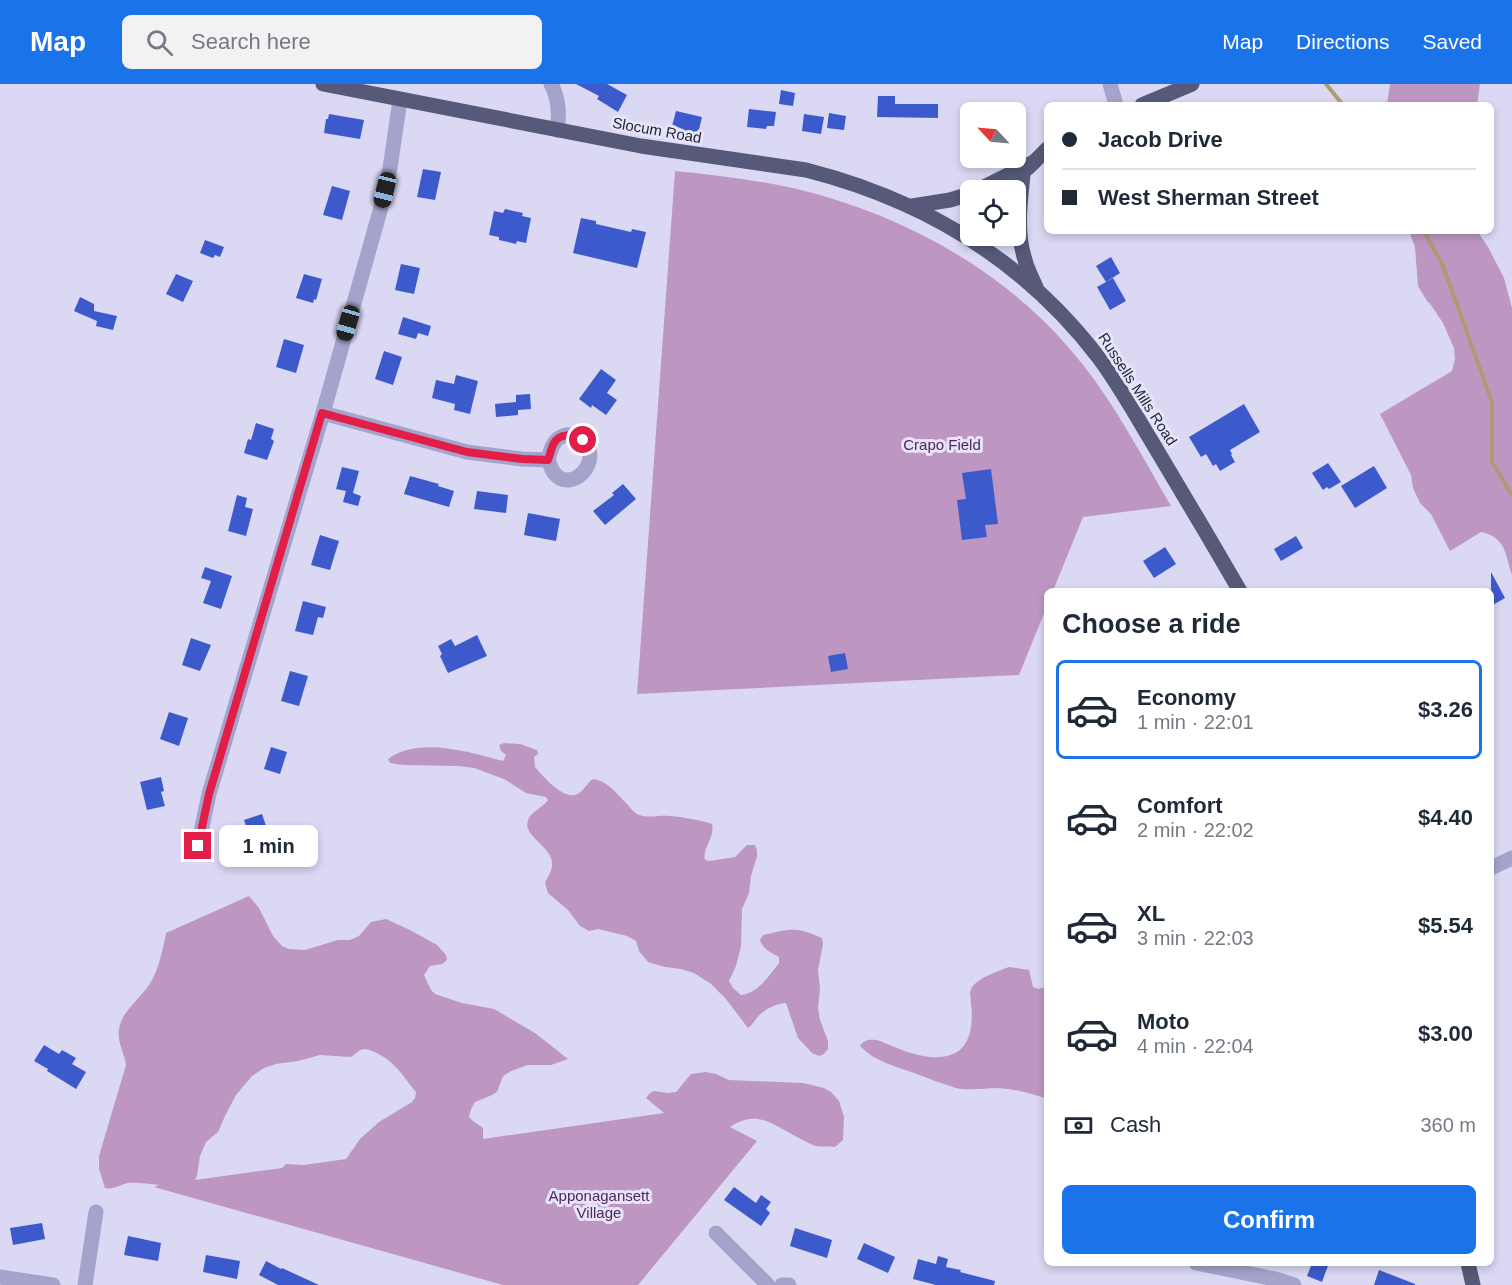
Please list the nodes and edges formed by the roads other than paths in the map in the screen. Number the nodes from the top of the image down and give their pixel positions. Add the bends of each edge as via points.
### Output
1 (323, 84) edge
2 (551, 84) edge
3 (1110, 84) edge
4 (1192, 84) edge
5 (378, 89) edge
6 (400, 100) junction
7 (1115, 102) edge
8 (1150, 102) edge
9 (557, 130) junction
10 (1044, 152) edge
11 (1034, 162) junction
12 (1023, 175) junction
13 (998, 180) edge
14 (1019, 180) edge
15 (960, 197) edge
16 (912, 206) junction
17 (960, 230) edge
18 (985, 246) edge
19 (1037, 290) junction
20 (322, 413) junction
21 (548, 460) dead end
22 (1238, 588) edge
23 (198, 846) dead end
24 (1512, 858) edge
25 (1494, 867) edge
26 (96, 1212) dead end
27 (716, 1233) dead end
28 (1211, 1266) edge
29 (1469, 1266) edge
30 (0, 1277) edge
31 (53, 1285) edge
32 (85, 1285) edge
33 (768, 1285) edge
34 (782, 1285) edge
35 (789, 1285) edge
36 (1294, 1285) edge
37 (1473, 1285) edge

1 - 5 main road, Slocum Road
2 - 9 street via 559,106
3 - 7 street
4 - 8 main road
5 - 6 main road, Slocum Road
6 - 9 main road, Slocum Road
6 - 20 street via 385,190
9 - 16 main road, Slocum Road via 806,170
10 - 11 main road
11 - 12 main road
11 - 13 main road
12 - 14 main road
12 - 19 main road via 1019,236
15 - 16 main road
16 - 17 main road, Slocum Road
18 - 19 main road, Russells Mills Road
19 - 22 main road, Russells Mills Road via 1078,332 1114,380
20 - 21 street via 467,452
20 - 23 street via 209,794
24 - 25 street
26 - 32 street
27 - 33 street
28 - 36 street
29 - 37 main road
30 - 31 street
34 - 35 street

